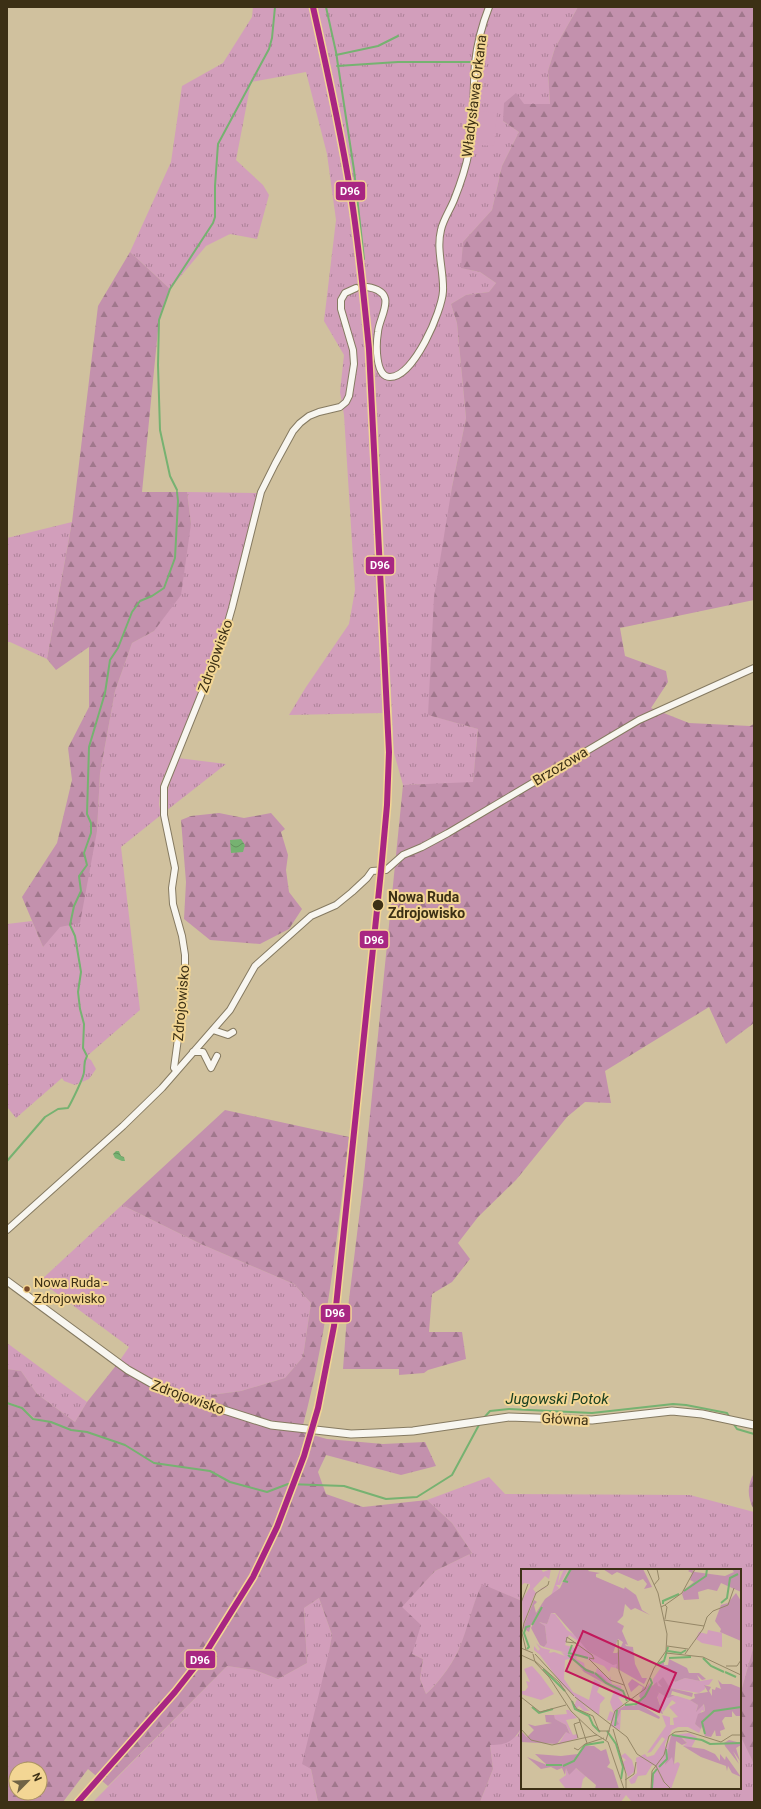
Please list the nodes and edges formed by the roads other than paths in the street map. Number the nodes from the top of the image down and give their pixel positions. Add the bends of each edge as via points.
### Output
1 (489, 7) edge
2 (367, 287) tunnel mouth
3 (356, 288) tunnel mouth
4 (754, 668) edge
5 (372, 871) joint
6 (213, 1030) junction
7 (233, 1032) dead end
8 (193, 1052) junction
9 (217, 1056) dead end
10 (176, 1070) junction
11 (7, 1230) edge
12 (7, 1281) edge
13 (754, 1425) edge
14 (351, 1434) joint

1 - 2 street, Władysława Orkana via 479,38 475,62 469,150 439,240 442,301 413,363 397,375 390,377 382,374 378,367 378,332 385,312 385,301 377,290
3 - 10 street, Zdrojowisko via 345,293 341,309 353,350 354,364 349,396 340,407 319,412 300,422 293,430 261,493 222,643 164,787 164,815 175,868 173,904 185,955 185,988 174,1068
4 - 5 street, Brzozowa via 639,720 448,833 402,855 386,870
5 - 6 street, Zdrojowisko via 336,905 311,916 255,966 230,1010
6 - 7 street via 228,1035
6 - 8 street, Zdrojowisko
8 - 9 street via 203,1052 211,1068
8 - 10 street, Zdrojowisko
10 - 11 street, Zdrojowisko via 152,1098
12 - 14 street, Zdrojowisko via 128,1370 174,1394 271,1425
13 - 14 street, Główna via 702,1414 672,1411 592,1420 509,1417 413,1431

